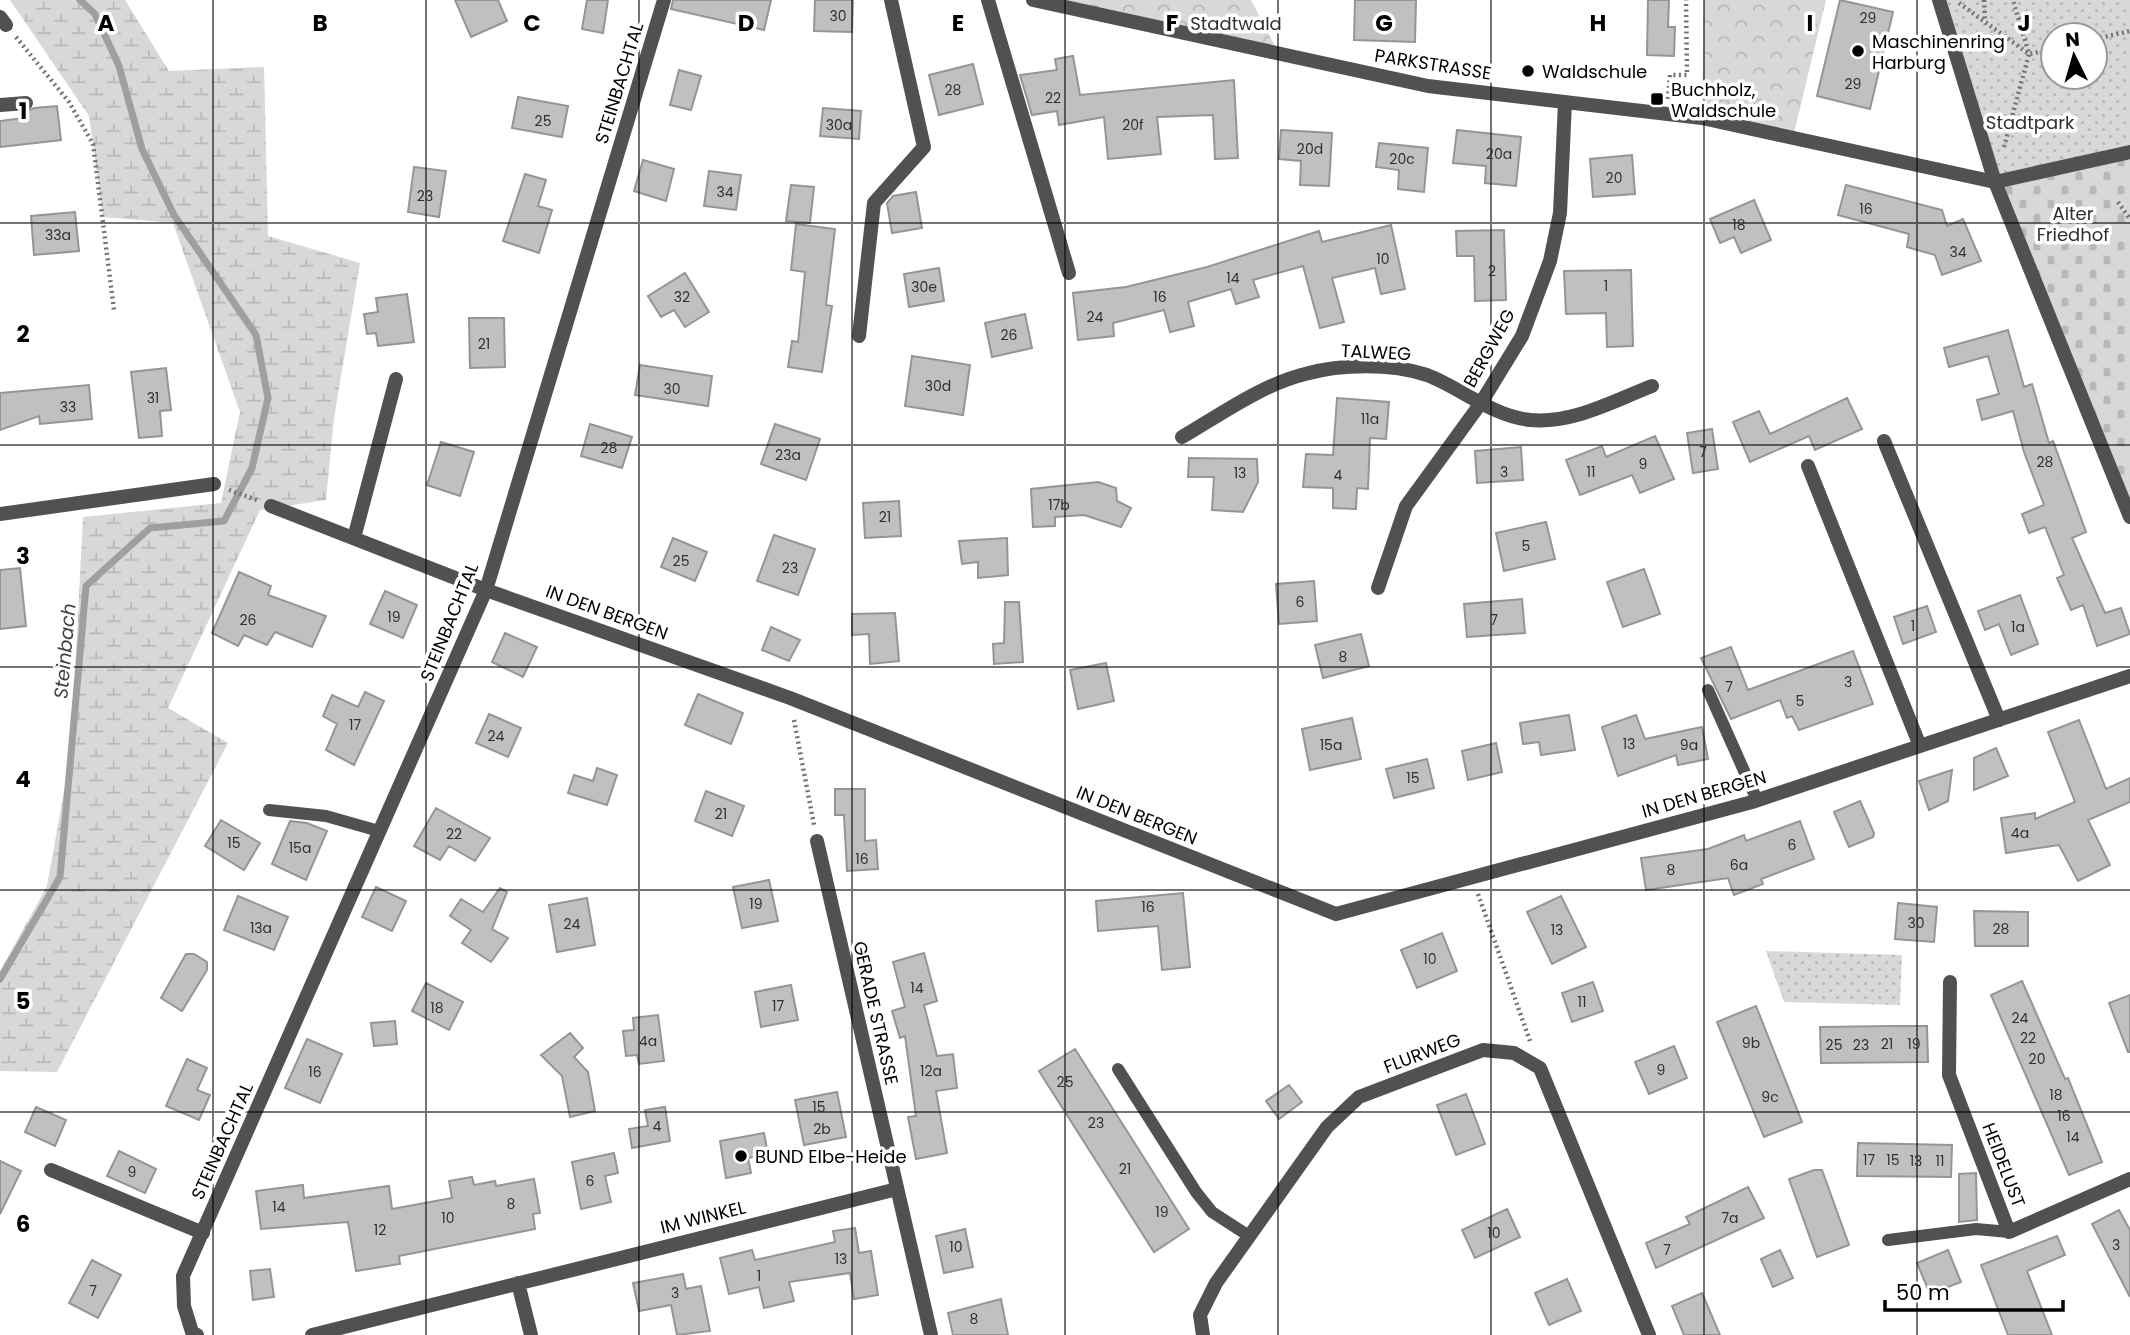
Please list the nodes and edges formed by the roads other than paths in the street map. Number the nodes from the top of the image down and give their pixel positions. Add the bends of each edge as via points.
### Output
1 (664, 0) edge
2 (891, 0) edge
3 (988, 0) edge
4 (1033, 0) edge
5 (1939, 0) edge
6 (1565, 102) junction
7 (26, 103) dead end
8 (0, 106) edge
9 (2130, 152) edge
10 (1995, 182) junction
11 (1069, 274) dead end
12 (859, 335) dead end
13 (396, 379) dead end
14 (1652, 386) dead end
15 (1481, 403) junction
16 (1182, 437) dead end
17 (1884, 441) dead end
18 (1808, 466) dead end
19 (214, 484) road end
20 (271, 506) road end
21 (0, 514) edge
22 (2130, 517) edge
23 (354, 538) junction
24 (1378, 588) dead end
25 (486, 590) junction
26 (2130, 676) edge
27 (1708, 690) dead end
28 (1999, 720) junction
29 (1920, 746) junction
30 (1757, 800) junction
31 (269, 810) dead end
32 (379, 831) junction
33 (817, 841) road end
34 (1950, 982) dead end
35 (1118, 1069) dead end
36 (51, 1170) dead end
37 (2130, 1179) edge
38 (897, 1189) junction
39 (2009, 1232) junction
40 (202, 1233) junction
41 (1249, 1236) junction
42 (1888, 1240) dead end
43 (517, 1283) junction
44 (197, 1335) edge
45 (312, 1335) edge
46 (531, 1335) edge
47 (931, 1335) edge
48 (1203, 1335) edge
49 (1649, 1335) edge

1 - 25 street, STEINBACHTAL
2 - 12 street via 924,147 874,204
3 - 11 street
4 - 6 street, PARKSTRASSE via 1428,86
5 - 10 street
6 - 10 street, PARKSTRASSE via 1667,113
6 - 15 street, BERGWEG via 1560,213 1550,261 1522,336
7 - 8 street
9 - 10 street, PARKSTRASSE
10 - 22 street
13 - 23 street
14 - 15 street, TALWEG via 1566,419 1528,420
15 - 16 street, TALWEG via 1427,375 1346,367 1305,374 1273,386
15 - 24 street, BERGWEG via 1406,506
17 - 28 street
18 - 29 street
19 - 21 street
20 - 23 street, IN DEN BERGEN
23 - 25 street, IN DEN BERGEN
25 - 30 street, IN DEN BERGEN via 790,698 1336,914
25 - 32 street, STEINBACHTAL
26 - 28 street, IN DEN BERGEN
27 - 30 lane
28 - 29 street, IN DEN BERGEN
29 - 30 street, IN DEN BERGEN
31 - 32 lane via 326,816
32 - 40 street, STEINBACHTAL
33 - 38 street, GERADE STRASSE
34 - 39 street, HEIDELUST via 1949,1075
35 - 41 lane via 1196,1192 1212,1212
36 - 40 street
37 - 39 street, HEIDELUST
38 - 43 street, IM WINKEL
38 - 47 street, GERADE STRASSE
39 - 42 lane via 1976,1229
40 - 44 street, STEINBACHTAL via 183,1276 184,1306
41 - 48 street, FLURWEG via 1200,1315
41 - 49 street, FLURWEG via 1327,1127 1359,1097 1483,1050 1514,1053 1540,1068
43 - 45 street, IM WINKEL
43 - 46 street

